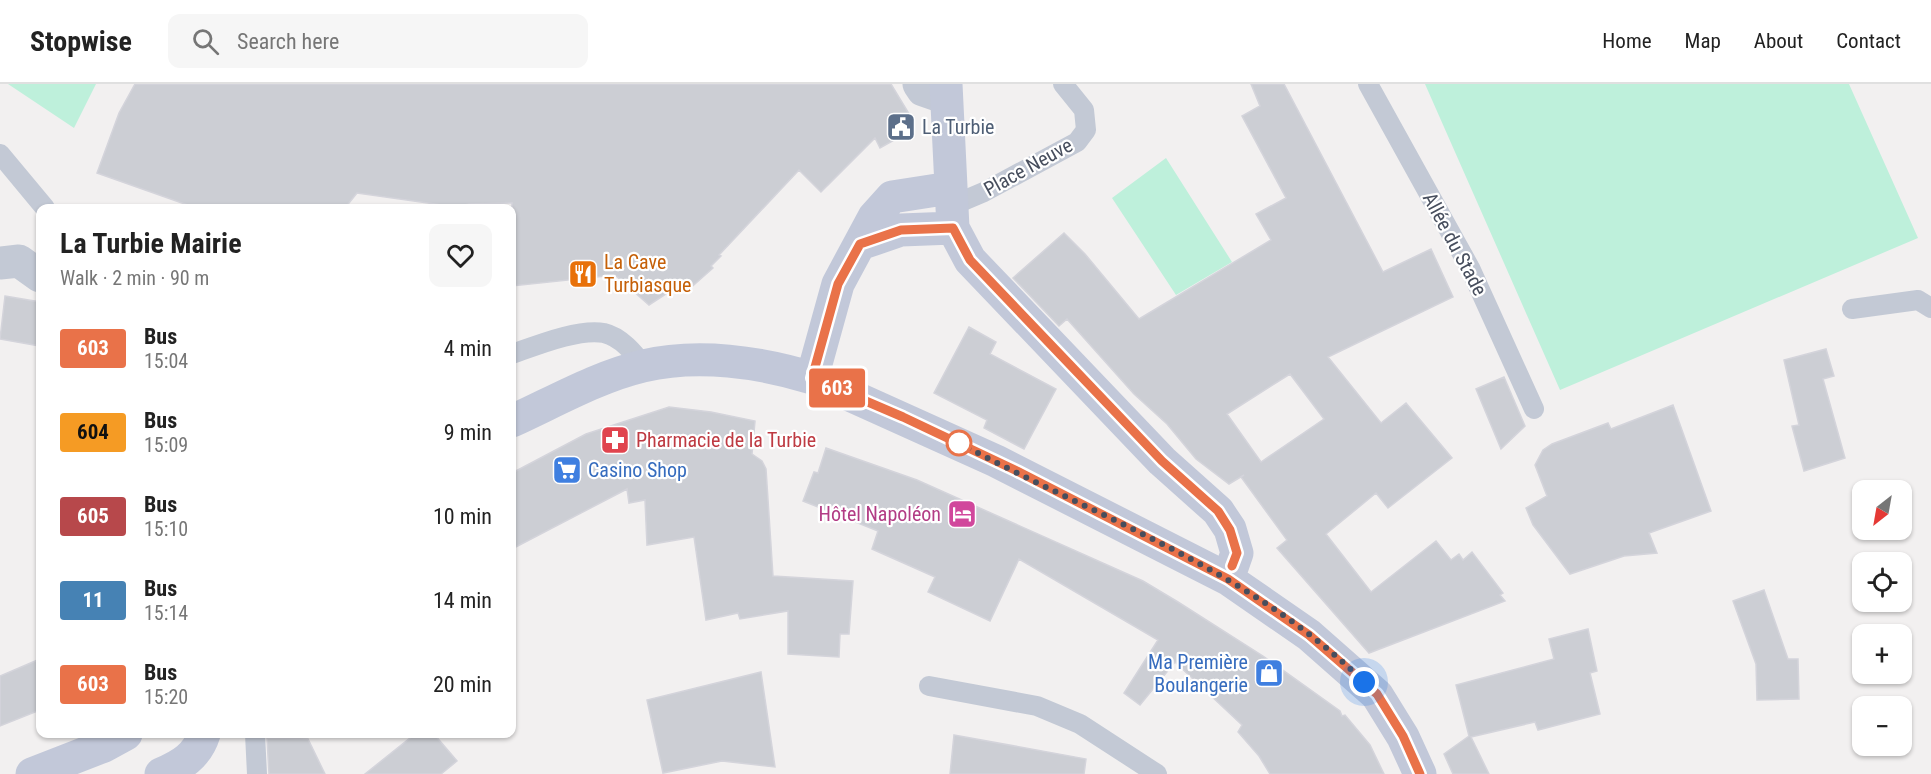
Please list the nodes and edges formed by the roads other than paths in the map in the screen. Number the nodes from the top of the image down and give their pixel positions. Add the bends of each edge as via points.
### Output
1 (1063, 84) edge
2 (1368, 84) edge
3 (937, 89) edge
4 (0, 154) edge
5 (42, 204) edge
6 (951, 207) junction
7 (0, 263) edge
8 (36, 273) edge
9 (1931, 308) edge
10 (1852, 309) dead end
11 (516, 353) edge
12 (644, 366) junction
13 (812, 378) junction
14 (1534, 409) dead end
15 (516, 419) edge
16 (1228, 579) junction
17 (929, 686) dead end
18 (119, 738) edge
19 (202, 738) edge
20 (255, 738) edge
21 (32, 774) edge
22 (161, 774) edge
23 (256, 774) edge
24 (1157, 774) edge
25 (1420, 774) edge

1 - 6 lane, Place Neuve via 1084,110 1086,130 1077,142
2 - 14 lane, Allée du Stade via 1470,268
3 - 6 main road
4 - 5 lane
6 - 13 main road via 892,197 874,217 838,284
6 - 16 main road via 970,260 1162,461 1218,511 1230,530 1237,553
7 - 8 street via 20,261
9 - 10 lane via 1918,300
11 - 12 lane via 549,341 604,333 628,347
12 - 13 main road via 684,361 735,362
12 - 15 main road via 604,379
13 - 16 main road via 1017,471
16 - 25 main road via 1309,635 1377,694 1403,736
17 - 24 lane via 1037,706 1080,724
18 - 21 main road
19 - 22 main road via 198,750 181,766
20 - 23 lane

